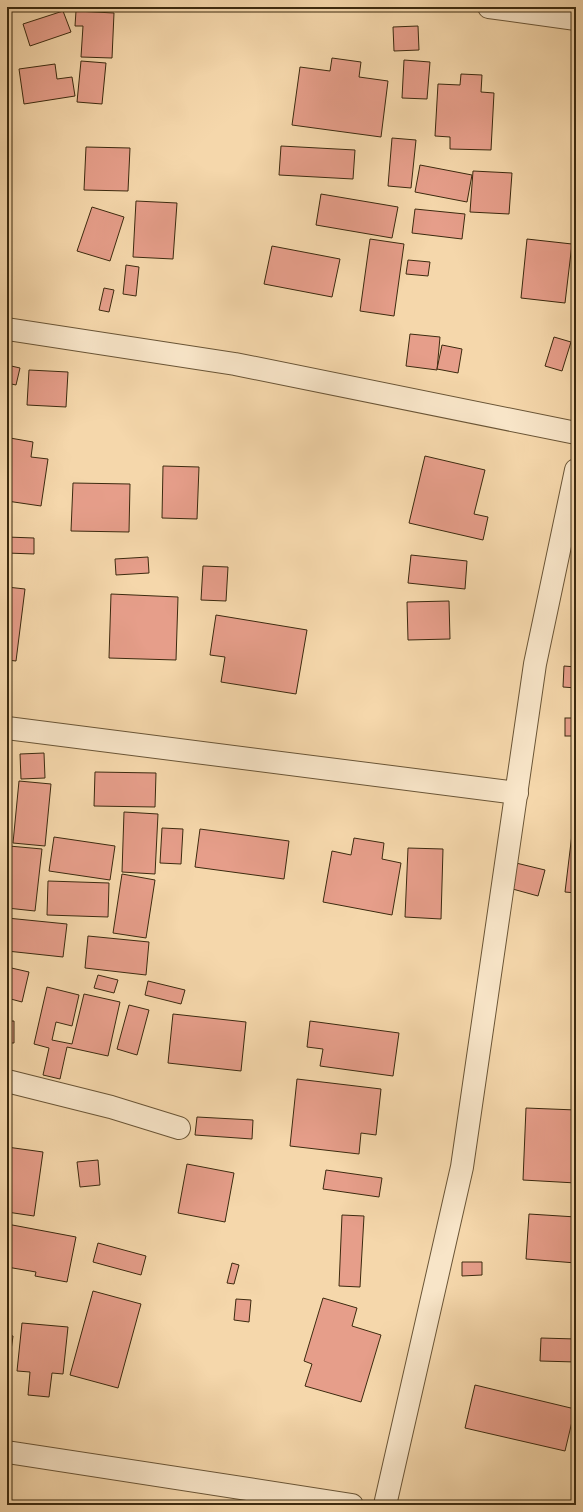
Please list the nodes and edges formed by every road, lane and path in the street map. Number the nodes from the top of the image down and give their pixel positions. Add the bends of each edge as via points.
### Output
1 (489, 7) edge
2 (576, 19) edge
3 (7, 329) edge
4 (576, 433) edge
5 (576, 470) edge
6 (7, 728) edge
7 (517, 793) junction
8 (7, 1081) edge
9 (179, 1128) dead end
10 (7, 1452) edge
11 (352, 1505) edge
12 (385, 1505) edge

1 - 2 street
3 - 4 street via 235,364
5 - 7 street via 535,664
6 - 7 street
7 - 12 street via 462,1167
8 - 9 street via 111,1106
10 - 11 street

